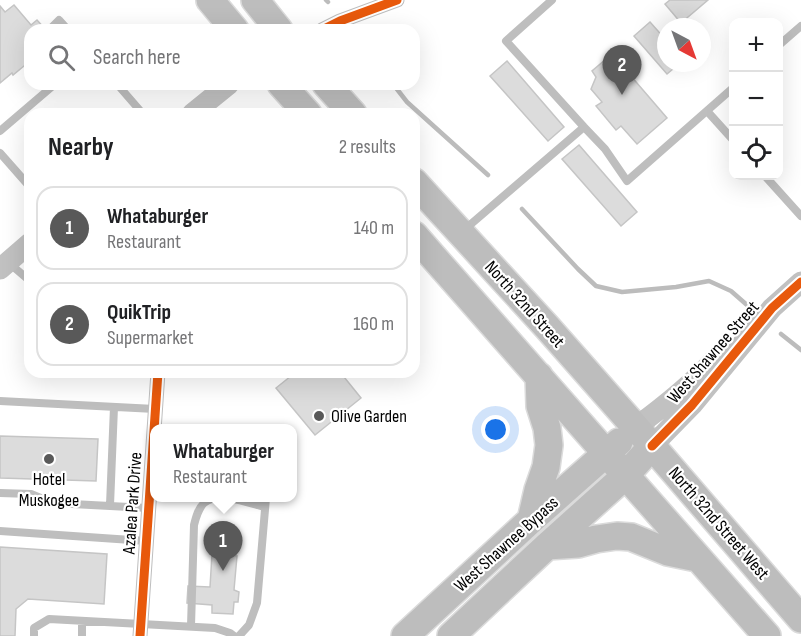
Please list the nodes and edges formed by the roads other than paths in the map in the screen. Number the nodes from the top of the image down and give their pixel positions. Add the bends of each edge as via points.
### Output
1 (210, 0) edge
2 (255, 0) edge
3 (397, 0) edge
4 (552, 0) edge
5 (369, 5) edge
6 (229, 24) edge
7 (274, 24) edge
8 (334, 24) edge
9 (801, 26) edge
10 (783, 42) edge
11 (48, 90) edge
12 (122, 90) edge
13 (222, 90) edge
14 (286, 90) edge
15 (331, 90) edge
16 (729, 91) edge
17 (27, 108) edge
18 (138, 108) edge
19 (199, 108) edge
20 (303, 108) edge
21 (348, 108) edge
22 (24, 110) edge
23 (707, 111) junction
24 (584, 127) junction
25 (0, 131) edge
26 (729, 135) edge
27 (0, 153) edge
28 (24, 180) edge
29 (769, 180) edge
30 (420, 189) edge
31 (801, 216) edge
32 (460, 233) junction
33 (420, 242) edge
34 (24, 248) edge
35 (4, 266) edge
36 (24, 278) edge
37 (801, 282) edge
38 (539, 376) junction
39 (158, 378) edge
40 (0, 401) edge
41 (114, 407) junction
42 (155, 409) junction
43 (154, 424) edge
44 (644, 436) junction
45 (608, 454) junction
46 (625, 476) junction
47 (150, 484) edge
48 (0, 493) edge
49 (205, 502) edge
50 (247, 502) edge
51 (266, 502) edge
52 (110, 505) junction
53 (265, 507) junction
54 (148, 508) junction
55 (531, 520) junction
56 (0, 531) edge
57 (146, 541) junction
58 (547, 546) junction
59 (697, 558) junction
60 (801, 619) edge
61 (82, 622) junction
62 (191, 626) junction
63 (140, 630) edge
64 (34, 636) edge
65 (82, 636) edge
66 (234, 636) edge
67 (239, 636) edge
68 (405, 636) edge
69 (452, 636) edge
70 (766, 636) edge

1 - 6 highway
2 - 7 highway
3 - 5 street
4 - 24 lane via 506,41
5 - 8 street
9 - 10 lane
11 - 17 lane
12 - 18 lane
13 - 19 street
14 - 20 highway
15 - 21 highway
16 - 23 lane
22 - 25 lane
23 - 24 lane via 627,181
23 - 26 lane
24 - 32 lane
27 - 28 lane
29 - 31 lane
30 - 32 highway, North 32nd Street
32 - 44 highway, North 32nd Street
33 - 38 highway, North 32nd Street
34 - 35 street
35 - 36 lane
37 - 44 street, West Shawnee Street via 742,329 704,371 662,407
38 - 45 highway, North 32nd Street
38 - 55 highway via 540,406 549,446
39 - 42 street, Azalea Park Drive
40 - 41 lane
41 - 42 lane
41 - 52 lane
42 - 43 street, Azalea Park Drive
44 - 45 highway, West Shawnee Bypass
44 - 46 highway, West Shawnee Bypass
44 - 60 highway, North 32nd Street West
45 - 46 highway
45 - 55 highway, West Shawnee Bypass
46 - 58 highway, West Shawnee Bypass
46 - 59 highway
47 - 54 street, Azalea Park Drive
48 - 52 lane via 31,494 53,503
49 - 62 lane via 194,525
50 - 53 lane
51 - 53 lane
52 - 54 lane
53 - 67 lane via 257,603 249,625
54 - 57 street, Azalea Park Drive
55 - 68 highway, West Shawnee Bypass
56 - 57 lane
57 - 63 street, Azalea Park Drive
58 - 59 highway via 631,537 668,552
58 - 69 highway, West Shawnee Bypass
59 - 70 highway
61 - 63 lane
61 - 64 lane via 49,619 34,628
61 - 65 lane
62 - 63 lane
62 - 66 lane via 215,628

